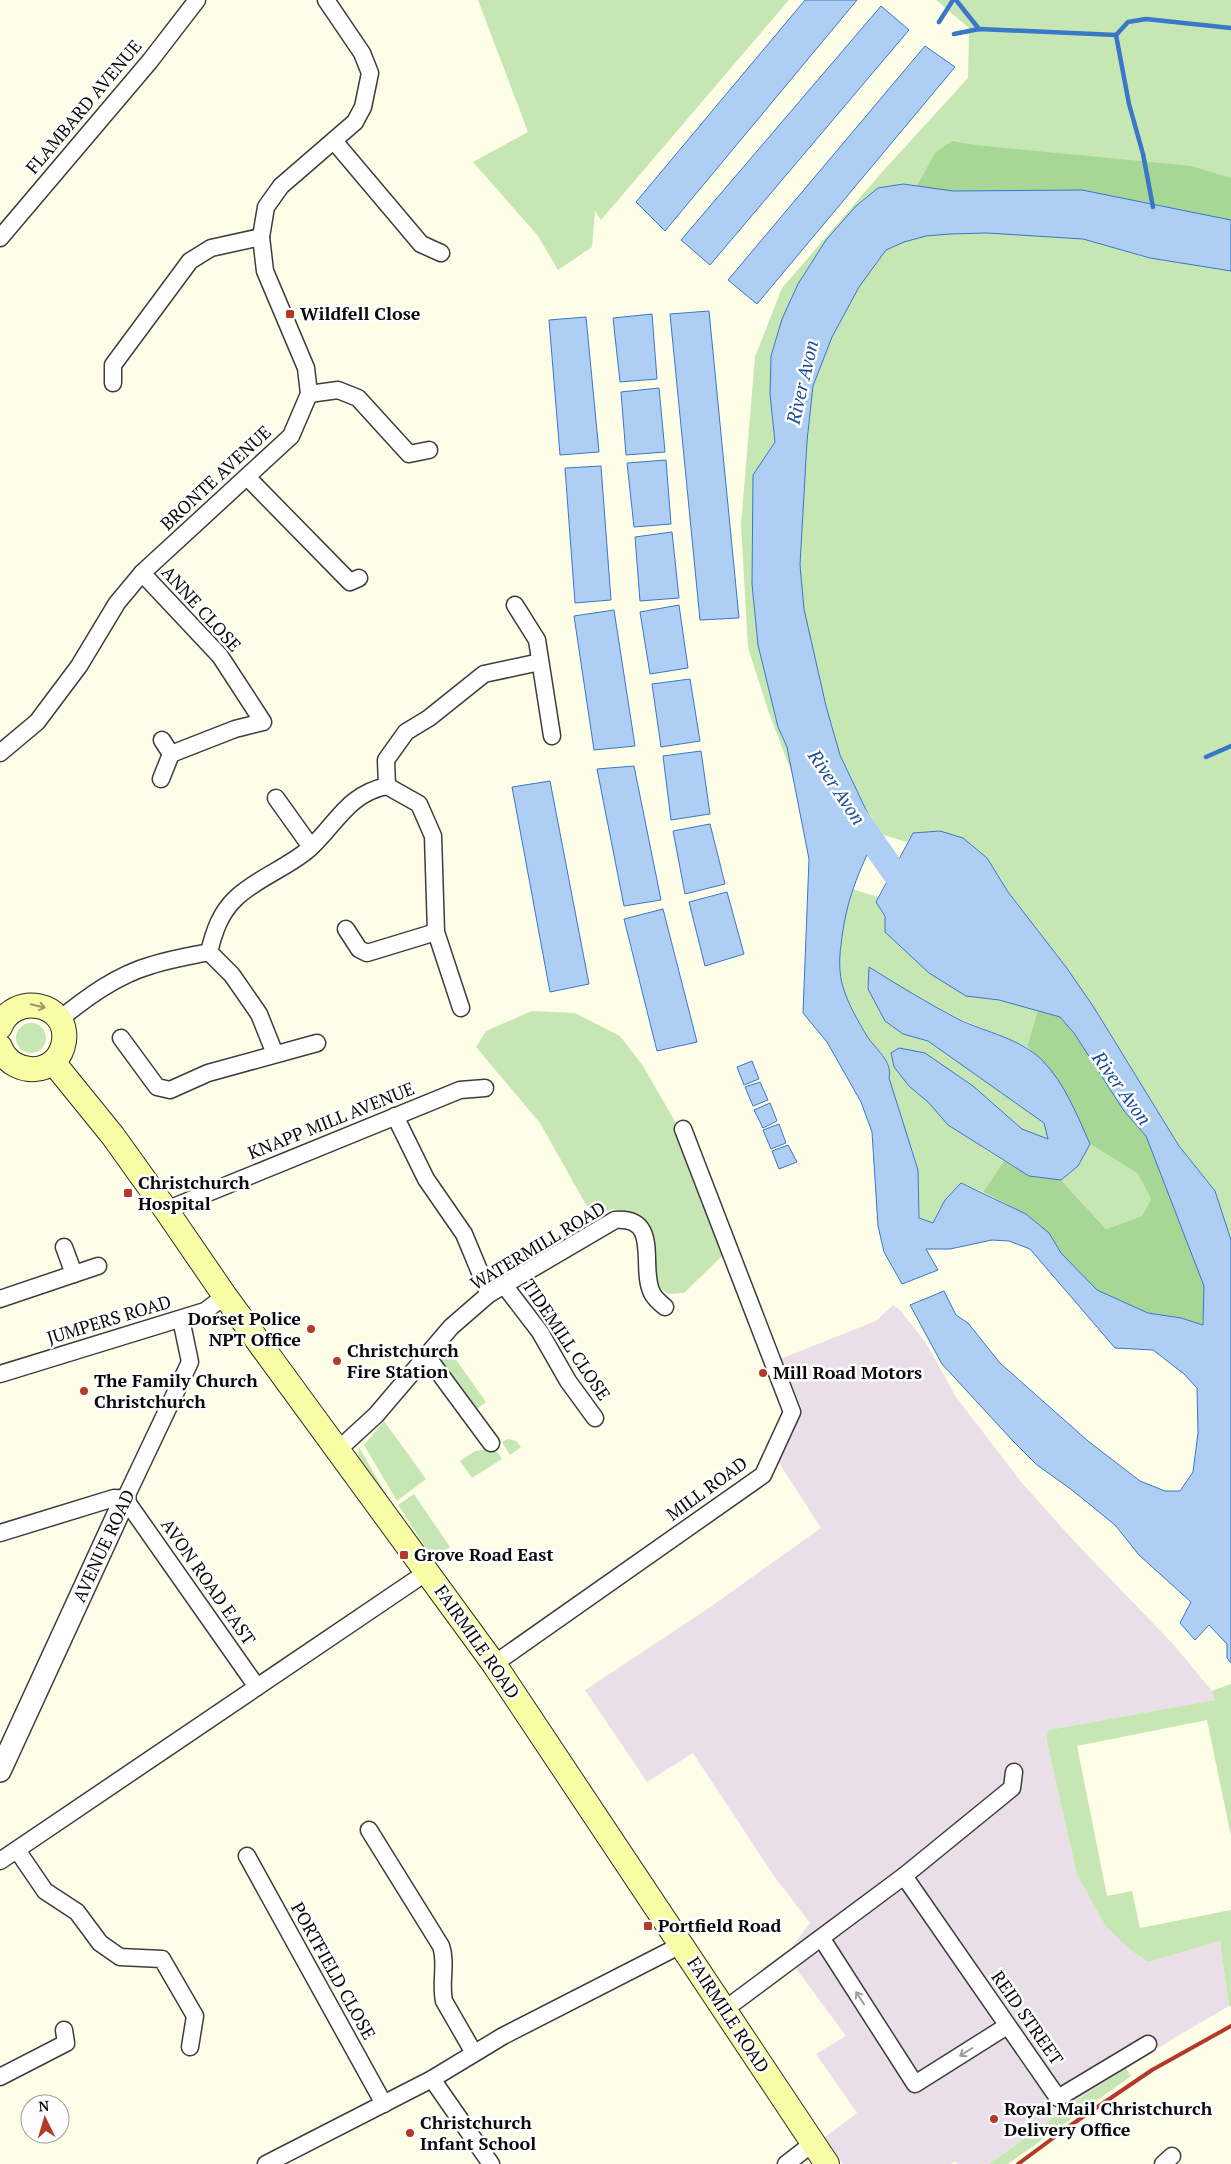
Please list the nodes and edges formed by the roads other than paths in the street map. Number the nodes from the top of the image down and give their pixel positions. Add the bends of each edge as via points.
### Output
1 (197, 0) edge
2 (326, 0) edge
3 (334, 140) junction
4 (261, 237) junction
5 (0, 238) edge
6 (440, 253) dead end
7 (113, 384) dead end
8 (309, 394) junction
9 (430, 450) dead end
10 (247, 477) junction
11 (142, 573) junction
12 (360, 578) dead end
13 (515, 606) dead end
14 (540, 662) junction
15 (552, 736) dead end
16 (162, 740) dead end
17 (0, 753) edge
18 (172, 754) junction
19 (161, 779) dead end
20 (387, 786) junction
21 (276, 798) dead end
22 (311, 847) junction
23 (346, 929) dead end
24 (436, 932) junction
25 (209, 952) junction
26 (461, 1008) dead end
27 (3, 1013) edge
28 (59, 1020) junction
29 (120, 1038) dead end
30 (317, 1043) dead end
31 (275, 1054) junction
32 (2, 1057) edge
33 (53, 1062) junction
34 (485, 1088) dead end
35 (395, 1116) junction
36 (683, 1129) dead end
37 (166, 1210) junction
38 (64, 1247) dead end
39 (98, 1266) dead end
40 (74, 1274) junction
41 (504, 1285) junction
42 (489, 1294) junction
43 (225, 1296) junction
44 (0, 1299) edge
45 (665, 1307) dead end
46 (181, 1319) junction
47 (426, 1355) junction
48 (0, 1374) edge
49 (595, 1418) dead end
50 (490, 1443) dead end
51 (339, 1449) junction
52 (126, 1500) junction
53 (0, 1533) edge
54 (427, 1572) junction
55 (494, 1664) junction
56 (257, 1688) junction
57 (0, 1770) edge
58 (1014, 1772) dead end
59 (369, 1830) dead end
60 (17, 1850) junction
61 (247, 1856) dead end
62 (0, 1861) edge
63 (904, 1876) junction
64 (822, 1939) junction
65 (681, 1945) junction
66 (724, 2010) junction
67 (1007, 2026) junction
68 (68, 2041) dead end
69 (1148, 2044) dead end
70 (190, 2047) dead end
71 (474, 2053) junction
72 (0, 2077) edge
73 (432, 2078) junction
74 (384, 2104) junction
75 (812, 2144) junction
76 (266, 2164) edge
77 (491, 2164) edge
78 (786, 2164) edge
79 (827, 2164) edge

1 - 5 street, FLAMBARD AVENUE via 150,61
2 - 3 street via 362,53 370,73 363,107 355,122
3 - 4 street via 281,186 266,207
3 - 6 street via 421,244
4 - 7 street via 211,248 190,261 113,364
4 - 8 street via 265,271 306,368
8 - 9 street via 338,390 358,398 409,454
8 - 10 street, BRONTE AVENUE via 290,436
10 - 11 street, BRONTE AVENUE
10 - 12 street via 350,582
11 - 17 street, BRONTE AVENUE via 117,603 79,666 37,722
11 - 18 street, ANNE CLOSE via 220,656 266,726 235,729
13 - 14 street via 537,640
14 - 15 street
14 - 20 street via 484,674 406,732 386,760
16 - 18 street
18 - 19 street
20 - 22 street via 373,788 352,801
20 - 24 street via 419,804 432,836
21 - 22 street
22 - 25 street via 234,899 215,928
23 - 24 street via 359,949 367,953
24 - 26 street
25 - 28 street via 151,965 117,979
25 - 31 street via 232,975 259,1014
27 -> 28 main road via 34,1005 48,1009
28 - 33 main road via 64,1042
29 - 31 street via 157,1087 164,1090 208,1073
30 - 31 street
32 - 33 main road via 28,1070
33 - 37 main road, FAIRMILE ROAD via 113,1136
34 - 35 street, KNAPP MILL AVENUE via 460,1090
35 - 37 street, KNAPP MILL AVENUE
35 - 42 street via 426,1179 464,1234
36 - 55 street, MILL ROAD via 792,1412 763,1475
37 - 43 main road, FAIRMILE ROAD
38 - 40 street
39 - 40 street
40 - 44 street
41 - 42 street, WATERMILL ROAD
41 - 45 street, WATERMILL ROAD via 608,1223 623,1219 642,1229 651,1292
41 - 49 street, TIDEMILL CLOSE via 540,1332 568,1381
42 - 47 street, WATERMILL ROAD via 452,1326
43 - 46 street, JUMPERS ROAD via 205,1311
43 - 51 main road, FAIRMILE ROAD
46 - 48 street, JUMPERS ROAD
46 - 52 street, AVENUE ROAD via 190,1362
47 - 50 street
47 - 51 street, WATERMILL ROAD via 376,1415
51 - 54 main road, FAIRMILE ROAD
52 - 53 street via 114,1498
52 - 56 street, AVON ROAD EAST
52 - 57 street, AVENUE ROAD
54 - 55 main road, FAIRMILE ROAD
54 - 56 street
55 - 65 main road, FAIRMILE ROAD
56 - 60 street
58 - 63 street via 1012,1788
59 - 71 street via 441,1946 444,2001
60 - 62 street
60 - 70 street via 44,1891 77,1912 100,1943 120,1957 162,1959 195,2016
61 - 74 street, PORTFIELD CLOSE
63 - 64 street
63 - 67 street, REID STREET
64 - 66 street
67 -> 64 street via 916,2084
65 - 66 main road, FAIRMILE ROAD
65 - 71 street
66 - 75 main road, FAIRMILE ROAD
67 - 69 street, REID STREET via 1058,2098
68 - 72 street
71 - 73 street
73 - 74 street
73 - 77 street
74 - 76 street
75 - 78 street
75 - 79 main road, FAIRMILE ROAD

